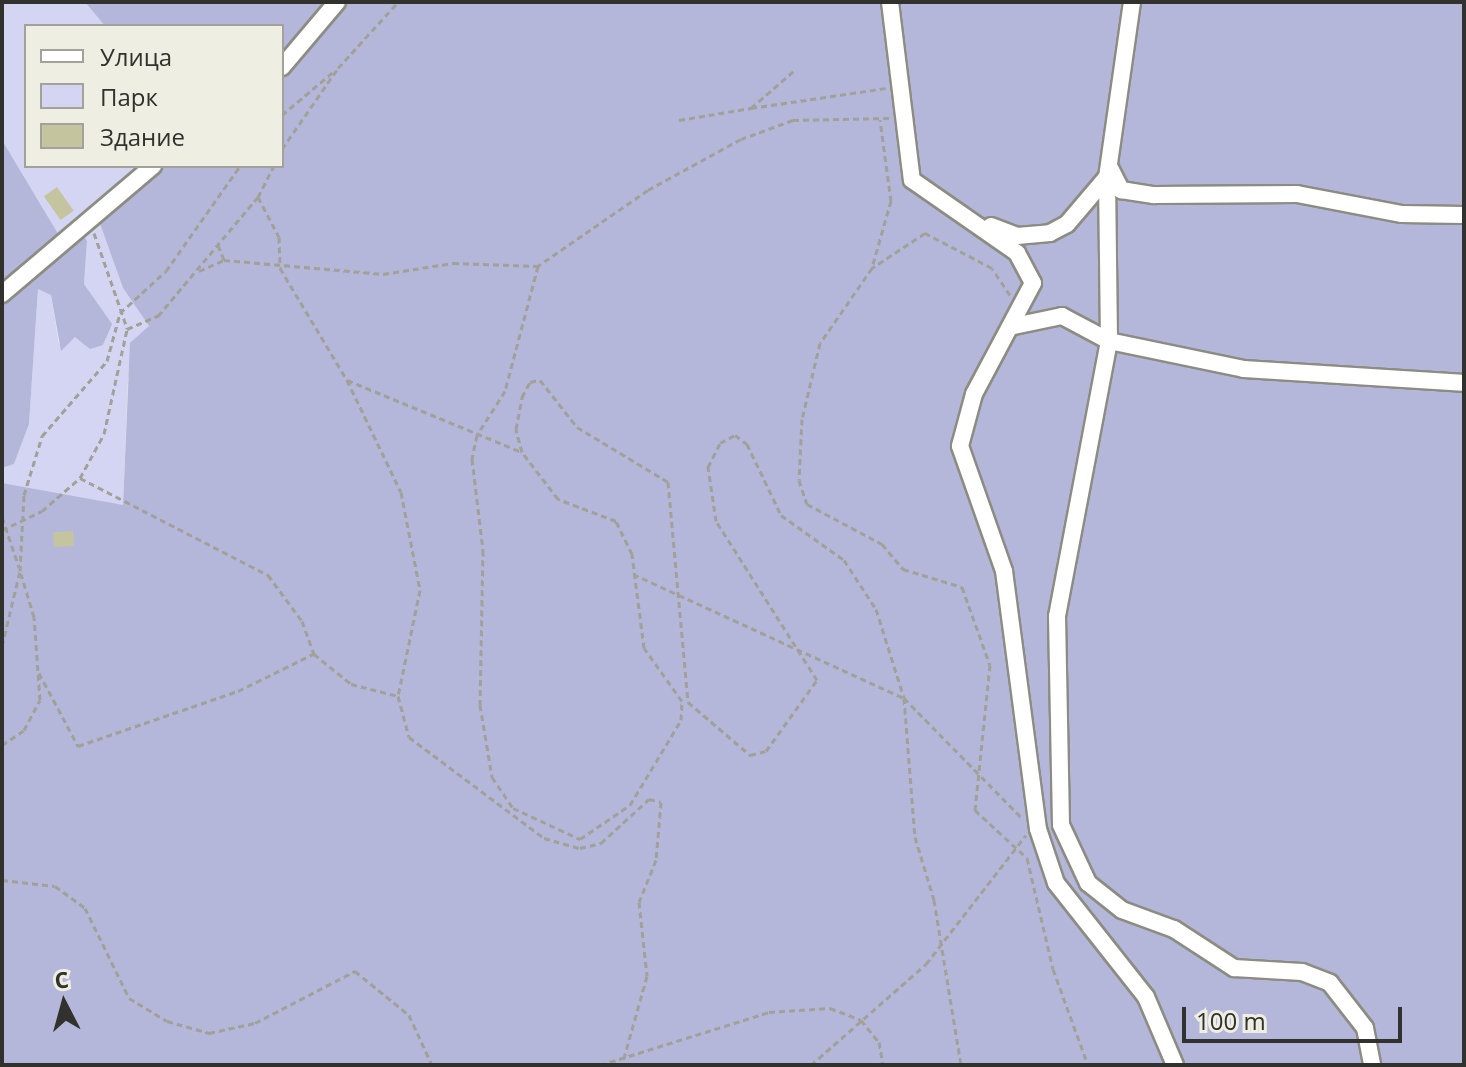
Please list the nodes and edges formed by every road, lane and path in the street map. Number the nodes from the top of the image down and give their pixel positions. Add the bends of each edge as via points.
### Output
1 (337, 2) edge
2 (398, 2) edge
3 (890, 2) edge
4 (1132, 2) edge
5 (284, 65) edge
6 (338, 68) junction
7 (796, 69) dead end
8 (897, 87) junction
9 (751, 108) junction
10 (284, 113) edge
11 (901, 115) junction
12 (679, 120) dead end
13 (880, 120) junction
14 (284, 146) edge
15 (150, 168) edge
16 (239, 168) edge
17 (273, 168) edge
18 (1108, 172) junction
19 (258, 197) junction
20 (90, 214) junction
21 (1464, 215) edge
22 (971, 219) junction
23 (218, 245) junction
24 (224, 260) junction
25 (538, 266) junction
26 (280, 268) junction
27 (872, 268) junction
28 (195, 272) junction
29 (2, 294) edge
30 (1013, 304) dead end
31 (120, 313) junction
32 (1014, 326) junction
33 (127, 329) junction
34 (1109, 341) junction
35 (347, 380) junction
36 (1464, 383) edge
37 (477, 435) junction
38 (522, 452) junction
39 (80, 478) junction
40 (2, 517) edge
41 (23, 521) junction
42 (8, 528) junction
43 (2, 530) edge
44 (20, 571) junction
45 (633, 574) junction
46 (680, 595) junction
47 (2, 646) edge
48 (314, 654) junction
49 (807, 655) junction
50 (39, 673) junction
51 (398, 696) junction
52 (904, 698) junction
53 (2, 745) edge
54 (978, 771) junction
55 (1033, 831) junction
56 (1015, 849) junction
57 (2, 880) edge
58 (943, 943) junction
59 (861, 1020) junction
60 (623, 1056) junction
61 (432, 1065) edge
62 (600, 1065) edge
63 (622, 1065) edge
64 (811, 1065) edge
65 (883, 1065) edge
66 (961, 1065) edge
67 (1088, 1065) edge
68 (1175, 1065) edge
69 (1372, 1065) edge

1 - 5 street
2 - 6 path
3 - 8 street
4 - 18 street
6 - 10 path
6 - 14 path
7 - 9 path
8 - 9 path
8 - 11 street
9 - 12 path
11 - 13 path
11 - 22 street via 912,180
13 - 25 path via 793,120 741,139 648,190
13 - 27 path via 891,201
15 - 20 street
16 - 31 path via 166,271
17 - 19 path
18 - 21 street via 1121,190 1154,195 1297,194 1402,214
18 - 22 street via 1067,224 1050,233 1017,236
18 - 34 street
19 - 23 path
19 - 26 path via 279,237
20 - 29 street
20 - 31 path
22 - 32 street via 1029,265 1030,298
23 - 24 path
23 - 28 path
24 - 26 path
24 - 28 path
25 - 26 path via 453,263 383,274
25 - 37 path via 505,391
26 - 35 path
27 - 30 path via 901,244 937,236 992,268
27 - 54 path via 820,343 802,419 799,480 807,504 882,544 903,569 962,587 990,665
28 - 33 path via 158,316
31 - 33 path
31 - 41 path via 107,361 42,436
32 - 34 street via 1062,316
32 - 55 street via 974,394 960,446 1004,571
33 - 39 path via 104,434
34 - 36 street via 1244,369
34 - 69 street via 1057,616 1061,825 1088,883 1122,910 1174,929 1234,968 1302,972 1330,983 1365,1028
35 - 37 path
35 - 51 path via 401,492 420,590
37 - 38 path
37 - 45 path via 480,705 492,777 513,808 580,839 630,805 681,720 682,701 644,648
38 - 45 path via 558,499 616,521
38 - 46 path via 516,429 522,397 530,382 540,380 577,427 668,482
39 - 41 path
39 - 48 path via 268,575 302,621
40 - 42 path
41 - 42 path
41 - 44 path
42 - 43 path
42 - 44 path
44 - 47 path
44 - 50 path
45 - 46 path
46 - 49 path
46 - 49 path via 688,702 750,755 766,751 814,692
48 - 50 path via 238,691 78,746
48 - 51 path via 351,684
49 - 52 path
49 - 52 path via 716,521 708,467 729,436 747,444 781,515 857,575
50 - 53 path via 33,717
51 - 60 path via 409,737 544,838 580,848 601,843 649,799 661,802 656,860 639,902 647,976
52 - 54 path
52 - 58 path via 915,837
54 - 55 path
54 - 56 path via 975,810
55 - 56 path
55 - 68 street via 1056,883 1146,997
56 - 58 path
56 - 67 path via 1027,858 1053,969
57 - 61 path via 55,886 85,908 129,998 167,1021 209,1033 255,1023 355,971 409,1015
58 - 59 path
58 - 66 path
59 - 60 path via 830,1008 769,1012
59 - 64 path
59 - 65 path via 879,1042
60 - 62 path
60 - 63 path

